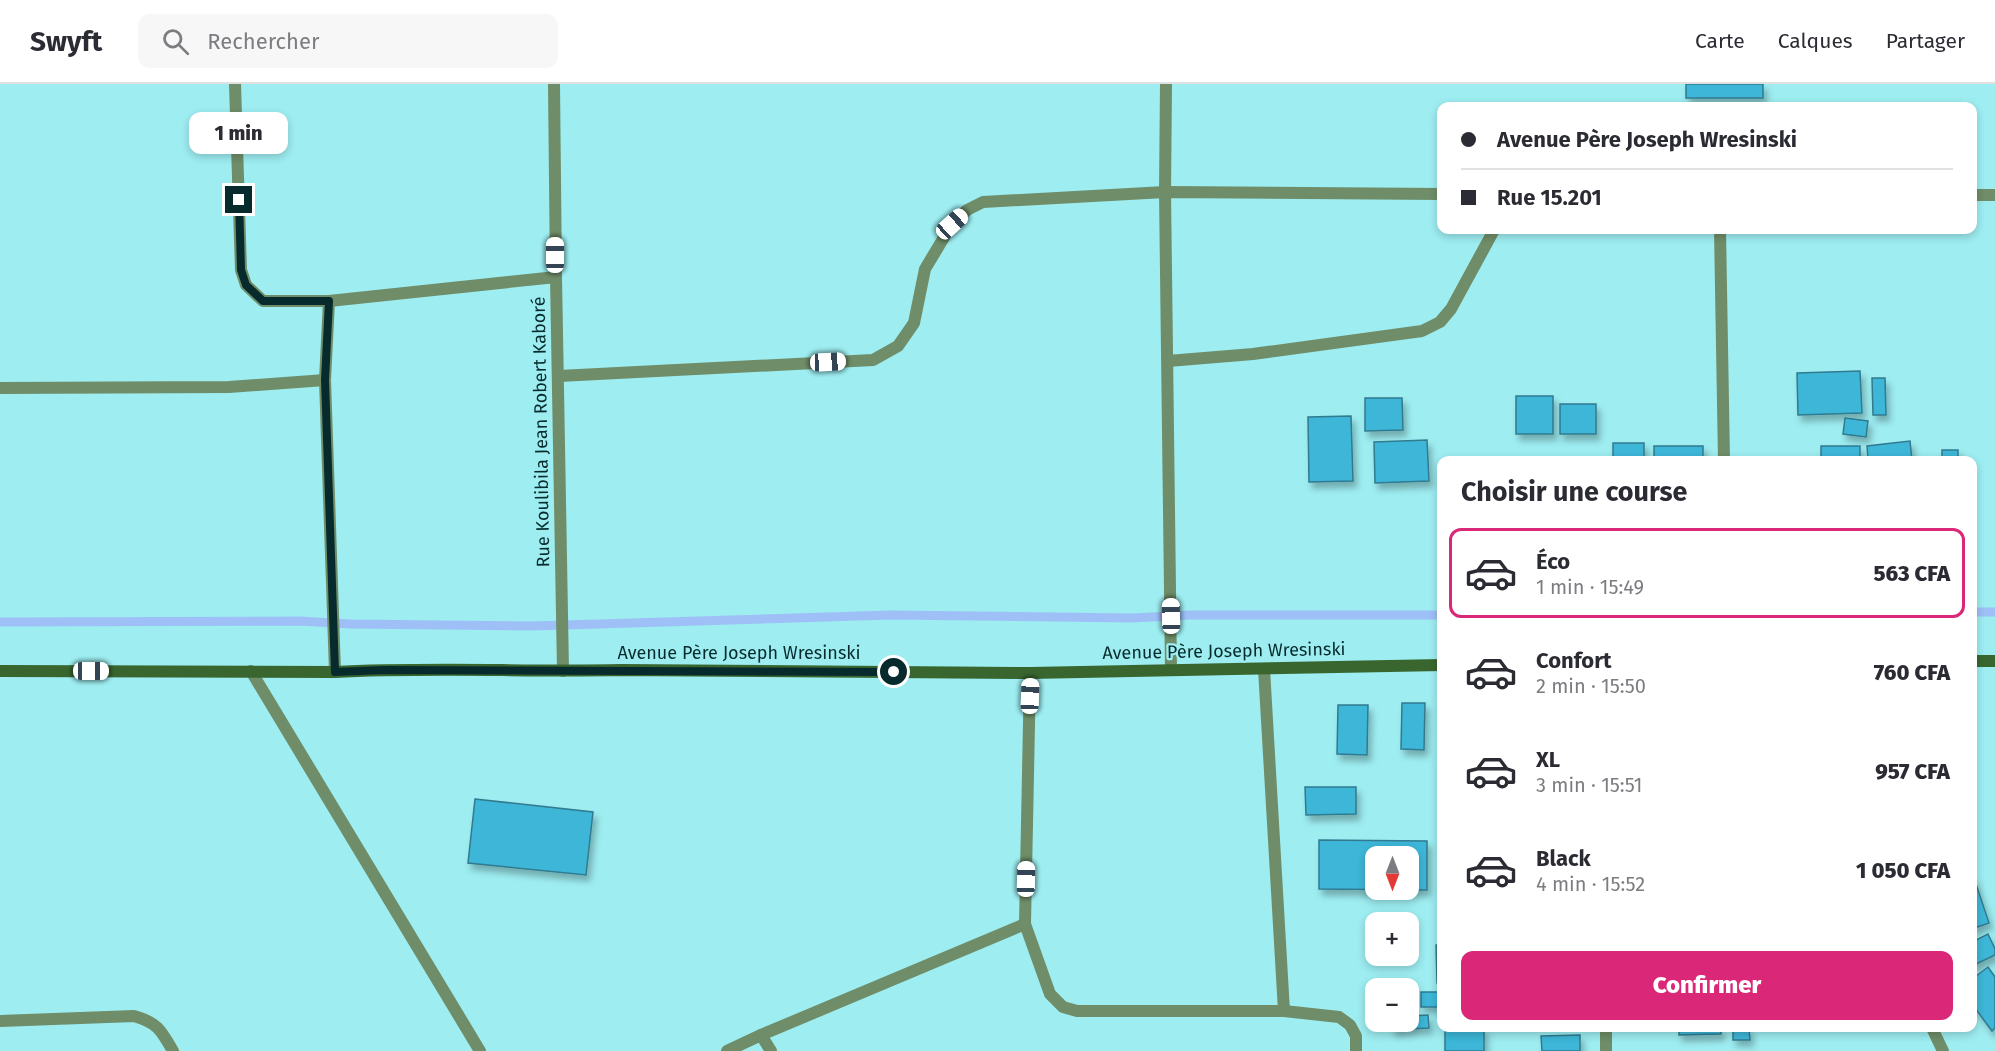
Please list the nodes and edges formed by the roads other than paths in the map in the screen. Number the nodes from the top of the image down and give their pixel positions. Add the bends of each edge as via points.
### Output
1 (235, 84) edge
2 (554, 84) edge
3 (1166, 84) edge
4 (1165, 192) junction
5 (1437, 194) edge
6 (1977, 195) edge
7 (1995, 195) edge
8 (1492, 234) edge
9 (1720, 234) edge
10 (556, 277) junction
11 (329, 301) junction
12 (1168, 361) junction
13 (559, 376) junction
14 (325, 380) junction
15 (0, 388) edge
16 (1724, 456) edge
17 (1977, 661) edge
18 (1995, 661) edge
19 (1437, 665) edge
20 (1264, 669) junction
21 (1172, 670) junction
22 (0, 671) edge
23 (251, 671) junction
24 (564, 671) junction
25 (335, 672) junction
26 (1030, 673) junction
27 (1025, 924) junction
28 (1284, 1011) junction
29 (0, 1021) edge
30 (1606, 1032) edge
31 (1934, 1032) edge
32 (761, 1035) junction
33 (173, 1051) edge
34 (480, 1051) edge
35 (727, 1051) edge
36 (771, 1051) edge
37 (1356, 1051) edge
38 (1606, 1051) edge
39 (1943, 1051) edge

1 - 11 street via 241,270 246,285 263,301
2 - 10 street, Rue Koulibila Jean Robert Kaboré
3 - 4 street
4 - 5 street
4 - 12 street
4 - 13 street via 983,202 967,210 952,224 926,269 915,323 898,346 873,360
6 - 7 street
8 - 12 street via 1451,309 1440,322 1422,332
9 - 16 street
10 - 11 street
10 - 13 street, Rue Koulibila Jean Robert Kaboré
11 - 14 street
12 - 21 street
13 - 24 street, Rue Koulibila Jean Robert Kaboré
14 - 15 street via 229,387
14 - 25 street
17 - 18 street
19 - 20 street, Avenue Père Joseph Wresinski
20 - 21 street, Avenue Père Joseph Wresinski
20 - 28 street
21 - 26 street, Avenue Père Joseph Wresinski
22 - 23 street, Avenue Père Joseph Wresinski
23 - 25 street, Avenue Père Joseph Wresinski
23 - 34 street
24 - 25 street, Avenue Père Joseph Wresinski
24 - 26 street, Avenue Père Joseph Wresinski
26 - 27 street
27 - 28 street via 1050,994 1063,1007 1077,1011
27 - 32 street
28 - 37 street via 1339,1017 1356,1036
29 - 33 street via 134,1016 151,1021
30 - 38 street
31 - 39 street
32 - 35 street
32 - 36 street

